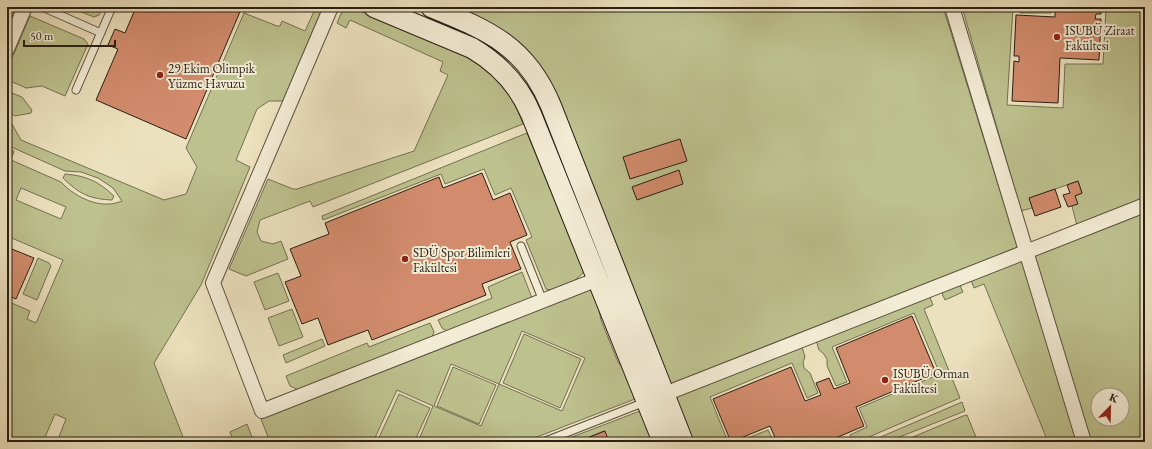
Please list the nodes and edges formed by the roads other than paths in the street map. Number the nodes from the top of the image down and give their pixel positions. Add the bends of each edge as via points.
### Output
1 (25, 7) edge
2 (42, 7) edge
3 (112, 7) edge
4 (330, 7) edge
5 (374, 7) edge
6 (431, 7) edge
7 (952, 7) edge
8 (101, 33) junction
9 (7, 49) edge
10 (76, 90) dead end
11 (1145, 205) edge
12 (521, 246) dead end
13 (1026, 252) junction
14 (598, 279) junction
15 (543, 301) junction
16 (656, 398) junction
17 (543, 442) edge
18 (663, 442) edge
19 (683, 442) edge
20 (1084, 442) edge

1 - 9 street
2 - 8 lane
3 - 8 lane
4 - 15 street via 212,283 262,411
5 - 14 street via 472,48 494,62 512,80 529,108
6 - 16 street via 495,36 519,56 538,79 551,106
7 - 13 street
8 - 10 lane
11 - 13 street
12 - 15 lane
13 - 16 street
13 - 20 street
14 - 15 street
14 - 16 street
16 - 17 lane
16 - 18 street
16 - 19 street

